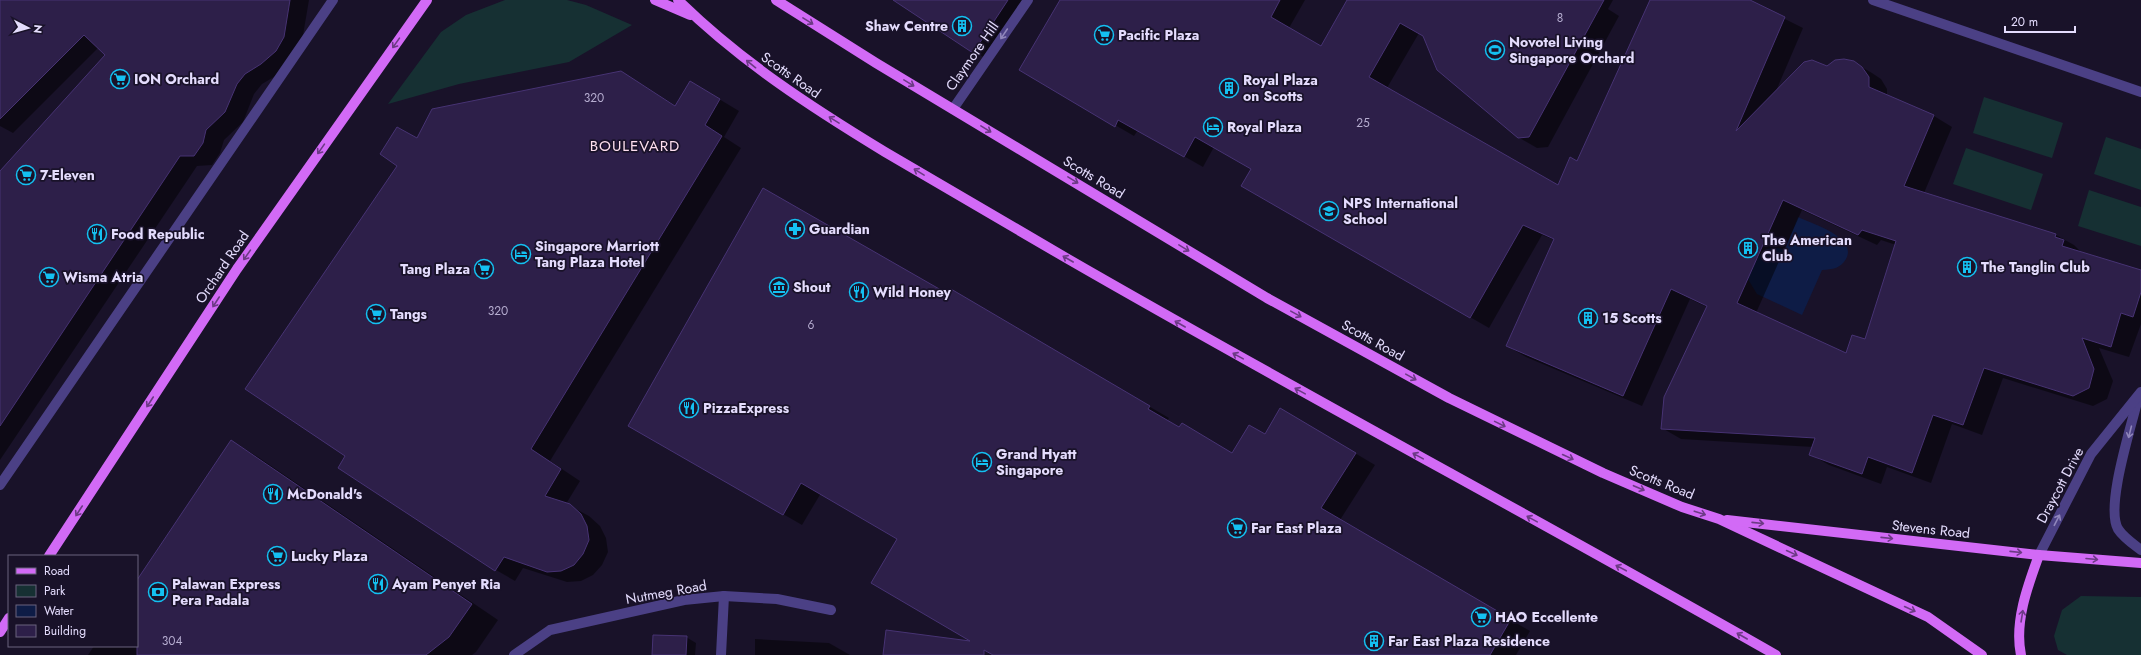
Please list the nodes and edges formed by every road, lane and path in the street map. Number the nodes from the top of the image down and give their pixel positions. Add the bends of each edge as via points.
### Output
1 (333, 0) edge
2 (427, 0) edge
3 (434, 0) edge
4 (655, 0) edge
5 (678, 0) edge
6 (776, 0) edge
7 (1028, 0) edge
8 (1873, 0) edge
9 (419, 11) junction
10 (696, 17) junction
11 (2141, 92) edge
12 (953, 109) junction
13 (2140, 393) edge
14 (0, 485) edge
15 (1719, 519) junction
16 (2141, 550) edge
17 (50, 555) edge
18 (2039, 555) junction
19 (2141, 563) edge
20 (724, 596) junction
21 (831, 610) dead end
22 (8, 620) edge
23 (0, 632) edge
24 (519, 653) edge
25 (721, 655) edge
26 (1776, 655) edge
27 (1982, 655) edge
28 (2021, 655) edge

1 - 14 street
2 - 9 main road, Orchard Road
3 - 9 main road
4 - 10 main road
5 - 10 main road, Scotts Road
6 -> 12 main road, Scotts Road
7 -> 12 street, Claymore Hill
8 - 11 street
9 -> 17 main road, Orchard Road via 237,269
26 -> 10 main road, Scotts Road via 1656,586 1214,343 952,192 783,87 754,67
12 -> 15 main road, Scotts Road via 1267,298 1450,398 1603,473 1682,507
13 -> 16 street, Draycott Drive via 2115,494 2115,514 2118,528
18 -> 13 street, Draycott Drive via 2091,454
15 -> 18 main road, Stevens Road
15 -> 27 main road, Scotts Road via 1928,617
18 -> 19 main road, Stevens Road
28 -> 18 main road via 2020,625 2026,590
20 - 21 street, Nutmeg Road via 777,599
20 - 24 street, Nutmeg Road via 684,600 550,630
20 - 25 street
22 - 23 main road

